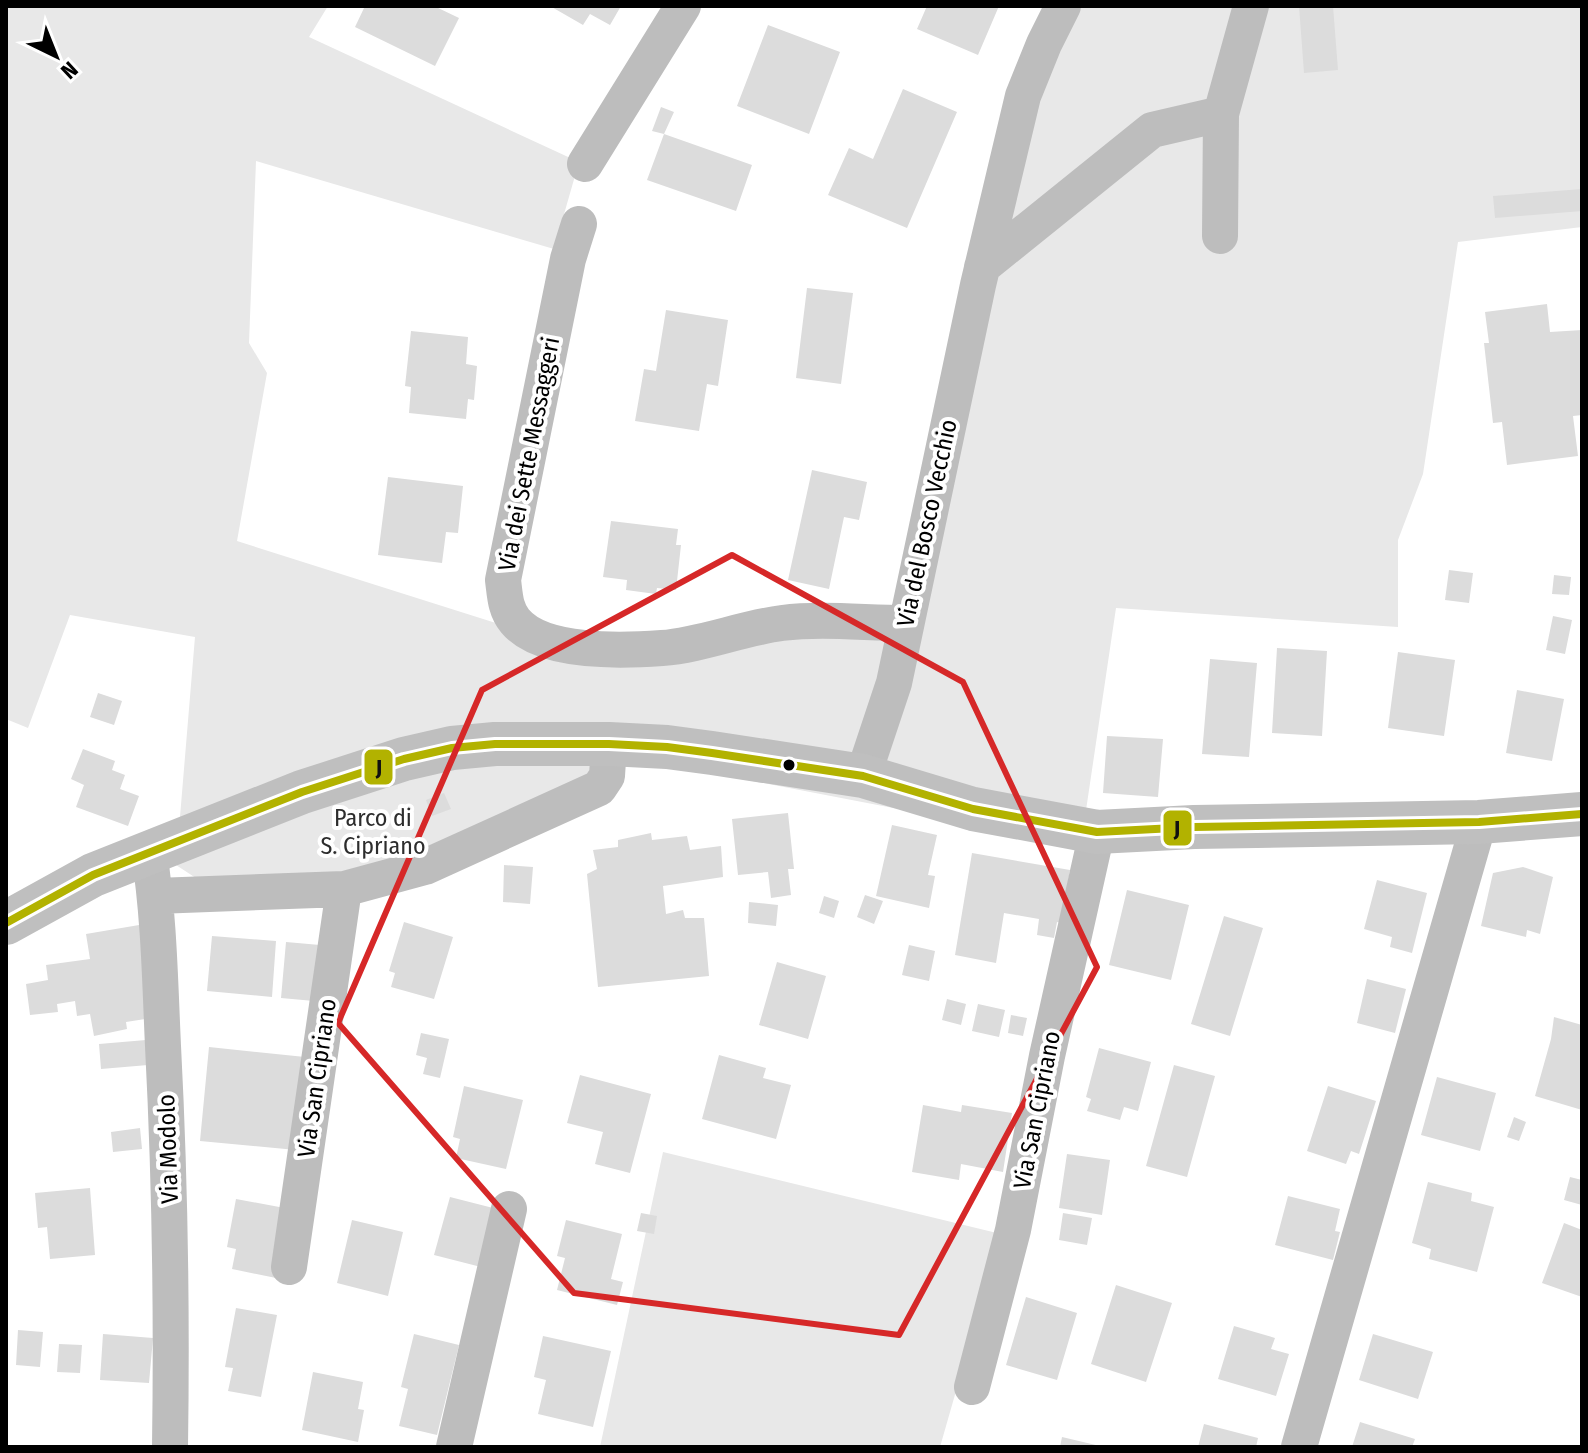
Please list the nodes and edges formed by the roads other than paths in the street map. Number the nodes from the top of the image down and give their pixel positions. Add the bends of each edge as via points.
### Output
1 (683, 6) edge
2 (1063, 6) edge
3 (1251, 6) edge
4 (1221, 114) junction
5 (585, 164) dead end
6 (579, 224) dead end
7 (1220, 236) dead end
8 (982, 267) junction
9 (905, 623) junction
10 (609, 744) junction
11 (863, 776) junction
12 (1582, 814) edge
13 (1479, 822) junction
14 (1097, 832) junction
15 (149, 852) junction
16 (344, 889) junction
17 (156, 896) junction
18 (6, 923) edge
19 (509, 1209) dead end
20 (289, 1267) dead end
21 (972, 1387) dead end
22 (170, 1447) edge
23 (454, 1447) edge
24 (1299, 1447) edge

1 - 5 street
2 - 8 street, Via del Bosco Vecchio via 1023,96
3 - 4 street
4 - 7 street
4 - 8 street via 1152,130
6 - 9 street, Via dei Sette Messaggeri via 503,580 506,605 515,621 538,637 596,648 663,648 785,623
8 - 9 street, Via del Bosco Vecchio
9 - 11 street, Via del Bosco Vecchio via 894,683
10 - 11 main road via 667,747
10 - 15 main road via 495,744 404,759
10 - 16 street via 607,776 599,788 425,867
11 - 14 main road via 973,809
12 - 13 main road
13 - 14 main road
13 - 24 street
14 - 21 street, Via San Cipriano via 1013,1230
15 - 17 street, Via Modolo
15 - 18 main road via 93,875
16 - 17 street
16 - 20 street, Via San Cipriano
17 - 22 street, Via Modolo via 170,1163
19 - 23 street

